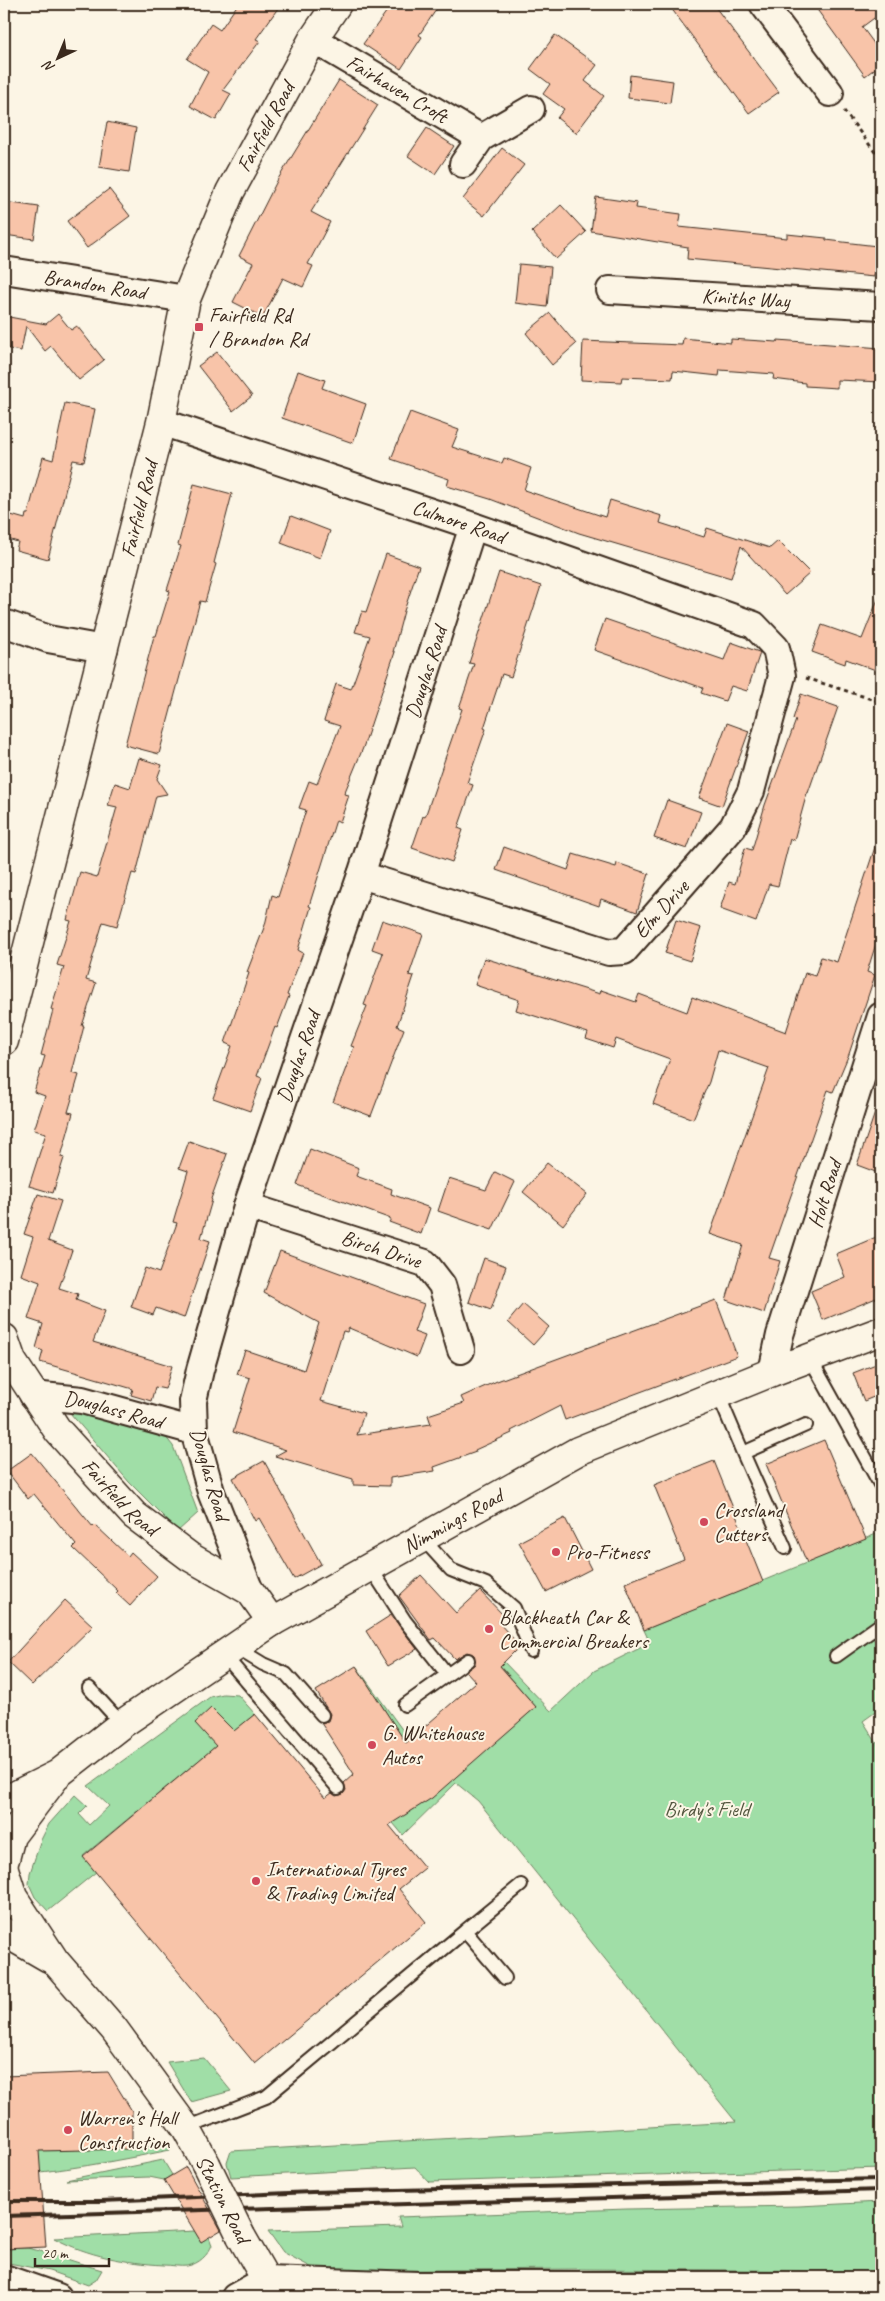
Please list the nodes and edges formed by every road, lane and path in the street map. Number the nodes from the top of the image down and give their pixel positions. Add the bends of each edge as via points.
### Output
1 (337, 4) edge
2 (763, 4) edge
3 (313, 40) junction
4 (830, 93) joint
5 (530, 109) dead end
6 (481, 138) junction
7 (881, 160) edge
8 (463, 164) dead end
9 (4, 270) edge
10 (610, 290) dead end
11 (186, 299) junction
12 (881, 306) edge
13 (161, 422) junction
14 (473, 526) junction
15 (4, 623) edge
16 (104, 649) junction
17 (782, 669) junction
18 (881, 702) edge
19 (362, 875) junction
20 (881, 1016) edge
21 (4, 1041) edge
22 (247, 1206) junction
23 (881, 1331) edge
24 (5, 1346) edge
25 (461, 1350) dead end
26 (810, 1358) junction
27 (772, 1372) junction
28 (718, 1394) junction
29 (33, 1395) junction
30 (806, 1425) dead end
31 (194, 1432) junction
32 (744, 1453) junction
33 (881, 1486) edge
34 (422, 1538) junction
35 (785, 1548) dead end
36 (370, 1567) junction
37 (250, 1591) junction
38 (272, 1622) junction
39 (881, 1624) edge
40 (230, 1651) junction
41 (531, 1651) dead end
42 (836, 1656) dead end
43 (468, 1660) dead end
44 (447, 1674) junction
45 (89, 1688) dead end
46 (405, 1705) dead end
47 (322, 1715) dead end
48 (122, 1724) junction
49 (58, 1774) junction
50 (338, 1788) dead end
51 (4, 1801) edge
52 (4, 1861) edge
53 (521, 1885) dead end
54 (466, 1931) junction
55 (4, 1932) edge
56 (55, 1962) junction
57 (505, 1978) dead end
58 (186, 2128) junction
59 (4, 2278) edge
60 (881, 2285) edge
61 (271, 2289) edge
62 (591, 2291) edge
63 (832, 2291) edge
64 (53, 2297) edge
65 (58, 2297) edge
66 (235, 2297) edge

1 - 3 main road, Fairfield Road
2 - 4 street
3 - 6 street, Fairhaven Croft
3 - 11 main road, Fairfield Road via 230,192
4 - 7 path
5 - 6 street
6 - 8 street
9 - 11 street, Brandon Road
10 - 12 street, Kiniths Way
11 - 13 main road, Fairfield Road
13 - 14 street, Culmore Road
13 - 16 main road, Fairfield Road
14 - 17 street, Culmore Road via 754,625 776,648
14 - 19 street, Douglas Road
15 - 16 street via 48,639
16 - 21 main road, Fairfield Road
17 - 18 path
17 - 19 street, Elm Drive via 751,791 733,827 624,951 609,952
19 - 22 street, Douglas Road
20 - 27 street, Holt Road via 780,1335
22 - 25 street, Birch Drive via 425,1263 442,1285
22 - 31 street, Douglas Road via 200,1370 193,1401
23 - 26 main road, Nimmings Road
24 - 29 main road, Fairfield Road
26 - 27 main road, Nimmings Road
26 - 33 lane
27 - 28 main road, Nimmings Road
28 - 32 lane
28 - 34 main road, Nimmings Road via 578,1451
29 - 31 street, Douglass Road via 82,1400
29 - 37 main road, Fairfield Road via 58,1431 134,1515 190,1557
30 - 32 lane
31 - 37 street, Douglas Road via 212,1492
32 - 35 lane
34 - 36 main road, Nimmings Road
34 - 41 lane via 450,1570 486,1584 514,1608
36 - 38 main road, Nimmings Road
36 - 44 lane via 404,1621
37 - 38 main road, Fairfield Road
38 - 40 main road, Nimmings Road
39 - 42 lane
40 - 47 lane via 286,1674
40 - 48 main road, Nimmings Road
40 - 50 lane
43 - 44 lane
44 - 46 lane
45 - 48 lane
48 - 49 main road, Nimmings Road
49 - 51 main road, Nimmings Road
49 - 52 main road, Nimmings Road via 11,1836
52 - 56 main road, Station Road via 13,1897
53 - 54 lane
54 - 57 lane
54 - 58 lane via 266,2097
55 - 56 main road, Station Road
56 - 58 main road, Station Road via 114,2029
58 - 61 main road, Station Road, bridge
59 - 65 street
60 - 63 street
61 - 62 street via 417,2285
61 - 66 street
62 - 63 street
64 - 65 street

